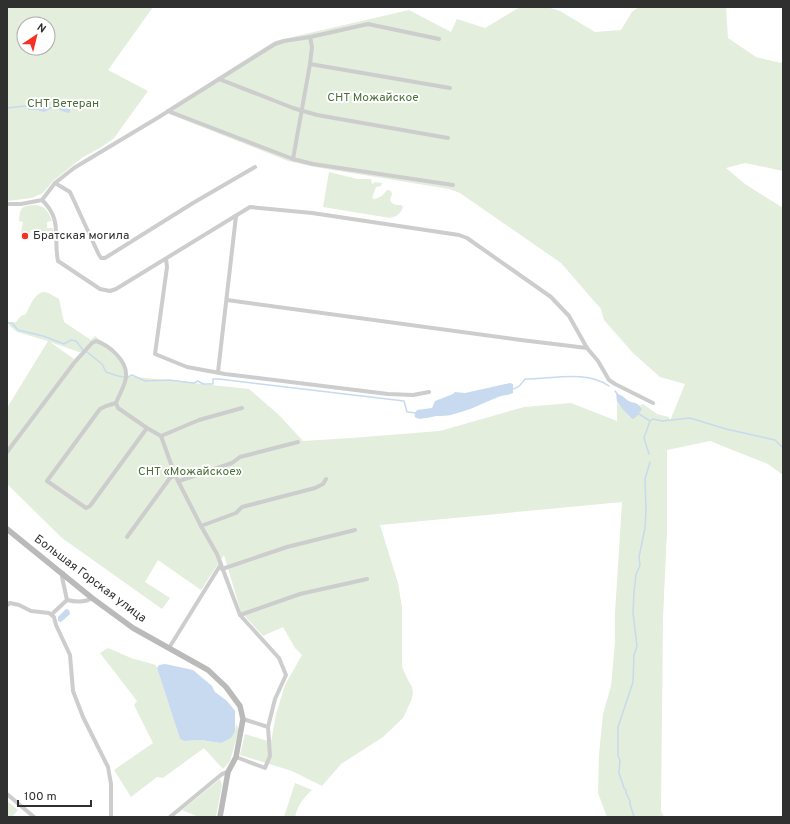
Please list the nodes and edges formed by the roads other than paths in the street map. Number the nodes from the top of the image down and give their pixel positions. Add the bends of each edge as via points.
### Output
1 (310, 37) junction
2 (439, 39) dead end
3 (310, 64) junction
4 (219, 79) junction
5 (450, 88) dead end
6 (301, 110) junction
7 (168, 111) junction
8 (448, 138) dead end
9 (292, 159) junction
10 (255, 167) dead end
11 (55, 183) junction
12 (453, 185) dead end
13 (42, 200) junction
14 (7, 204) edge
15 (236, 216) junction
16 (166, 259) junction
17 (227, 300) junction
18 (587, 348) junction
19 (218, 372) junction
20 (429, 392) dead end
21 (116, 403) junction
22 (653, 403) dead end
23 (242, 408) dead end
24 (146, 428) junction
25 (161, 436) junction
26 (298, 442) dead end
27 (7, 452) edge
28 (175, 475) junction
29 (326, 479) dead end
30 (179, 481) junction
31 (201, 526) junction
32 (7, 529) edge
33 (355, 530) dead end
34 (127, 537) dead end
35 (221, 564) junction
36 (222, 569) junction
37 (63, 573) junction
38 (367, 578) dead end
39 (92, 598) junction
40 (67, 600) junction
41 (7, 605) edge
42 (52, 614) junction
43 (240, 616) junction
44 (169, 648) junction
45 (243, 719) junction
46 (268, 727) junction
47 (236, 757) junction
48 (228, 772) junction
49 (7, 794) edge
50 (34, 817) edge
51 (111, 817) edge
52 (170, 817) edge
53 (220, 817) edge

1 - 2 street via 368,24
1 - 3 street
1 - 4 street via 275,44
3 - 5 street
3 - 6 street
4 - 6 street
4 - 7 street
6 - 8 street
6 - 9 street
7 - 9 street
7 - 11 street via 74,168
9 - 12 street
10 - 11 street via 105,258 99,255 70,192
11 - 13 street
13 - 14 street
13 - 16 street via 50,207 54,217 58,261 100,289 116,289
15 - 16 street
15 - 17 street
15 - 18 street via 250,207 312,212 467,238 551,297 569,316
16 - 19 street via 156,354 187,367
17 - 18 street
17 - 19 street
18 - 22 street via 609,380
19 - 20 street via 388,394 413,395
21 - 24 street via 118,408
21 - 24 street via 100,409 47,481 86,508 90,506
21 - 27 street via 126,376 125,366 103,343 96,341 74,363
23 - 25 street via 199,420
24 - 25 street
25 - 28 street
26 - 30 street via 240,458
28 - 30 street
28 - 34 street via 170,478
29 - 31 street via 315,488 242,507 236,513
30 - 31 street
31 - 35 street
32 - 37 street, Большая Горская улица
33 - 36 street via 287,547
35 - 36 street
35 - 44 street
36 - 43 street
37 - 39 street, Большая Горская улица
37 - 40 street
38 - 43 street via 300,594
39 - 40 street via 76,602
39 - 44 street, Большая Горская улица via 132,628
40 - 42 street
41 - 42 street via 10,603 30,611
42 - 51 street via 70,655 73,691 108,767
43 - 46 street via 279,658 286,675 275,699
44 - 45 street, Большая Горская улица via 208,670 226,687 240,706
45 - 46 street
45 - 47 street
46 - 47 street via 270,756 265,768
47 - 48 street
48 - 52 street via 222,774
48 - 53 street
49 - 50 street

